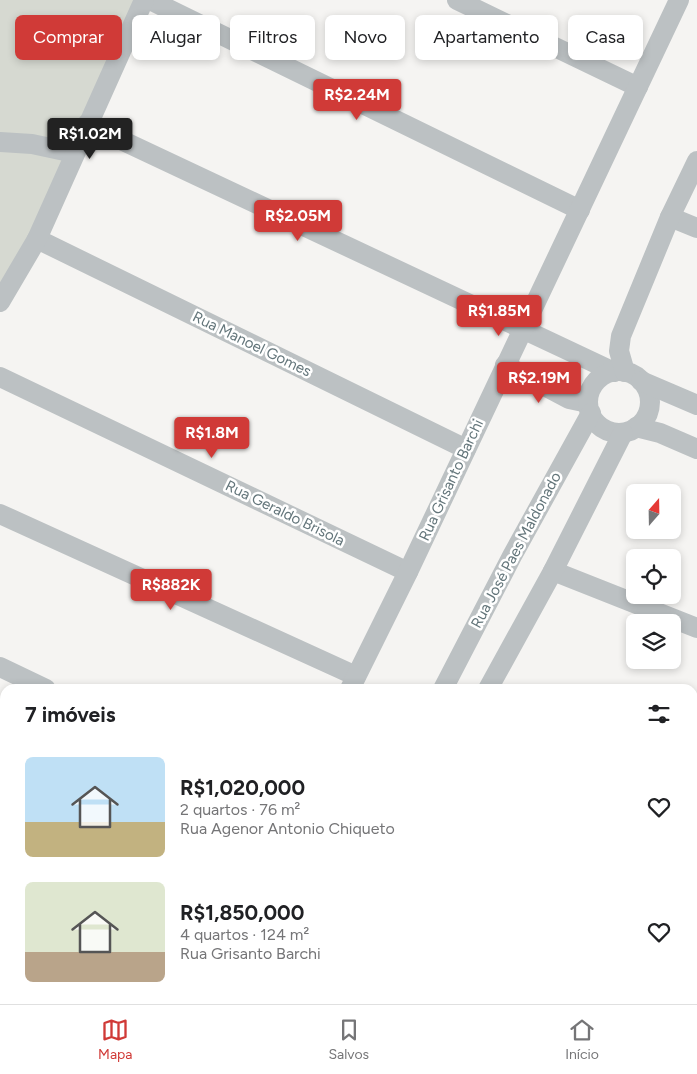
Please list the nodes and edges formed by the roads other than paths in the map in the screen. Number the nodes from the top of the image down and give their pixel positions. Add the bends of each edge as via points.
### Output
1 (144, 0) edge
2 (150, 0) edge
3 (457, 0) edge
4 (679, 0) edge
5 (638, 87) junction
6 (87, 124) junction
7 (0, 142) edge
8 (74, 153) junction
9 (697, 162) edge
10 (580, 210) junction
11 (670, 217) junction
12 (697, 228) edge
13 (37, 239) junction
14 (0, 302) edge
15 (523, 328) junction
16 (505, 366) junction
17 (627, 375) junction
18 (0, 377) edge
19 (697, 405) edge
20 (589, 408) junction
21 (630, 430) junction
22 (466, 449) junction
23 (697, 449) edge
24 (0, 514) edge
25 (554, 570) junction
26 (408, 572) junction
27 (697, 628) edge
28 (0, 667) edge
29 (353, 682) edge
30 (36, 684) edge
31 (446, 684) edge
32 (491, 684) edge

1 - 6 street
2 - 10 street
3 - 5 street
4 - 5 street, Rua Grisanto Barchi
5 - 10 street, Rua Grisanto Barchi
6 - 8 street
6 - 15 street
7 - 8 street via 32,144
8 - 13 street
9 - 11 street
10 - 15 street, Rua Grisanto Barchi
11 - 12 street
11 - 17 street via 621,336 619,352
13 - 14 street
13 - 22 street, Rua Manoel Gomes
15 - 16 street, Rua Grisanto Barchi
15 - 17 street
16 - 20 street
16 - 22 street, Rua Grisanto Barchi
17 - 19 street
17 - 20 street via 598,379 589,395
17 - 21 street via 646,389 650,406 643,422
18 - 26 street, Rua Geraldo Brisola
20 - 21 street via 594,420 608,431
20 - 31 street, Rua José Paes Maldonado
21 - 23 street via 660,434
21 - 25 street
22 - 26 street, Rua Grisanto Barchi
24 - 29 street
25 - 27 street
25 - 32 street
26 - 29 street, Rua Grisanto Barchi
28 - 30 street

